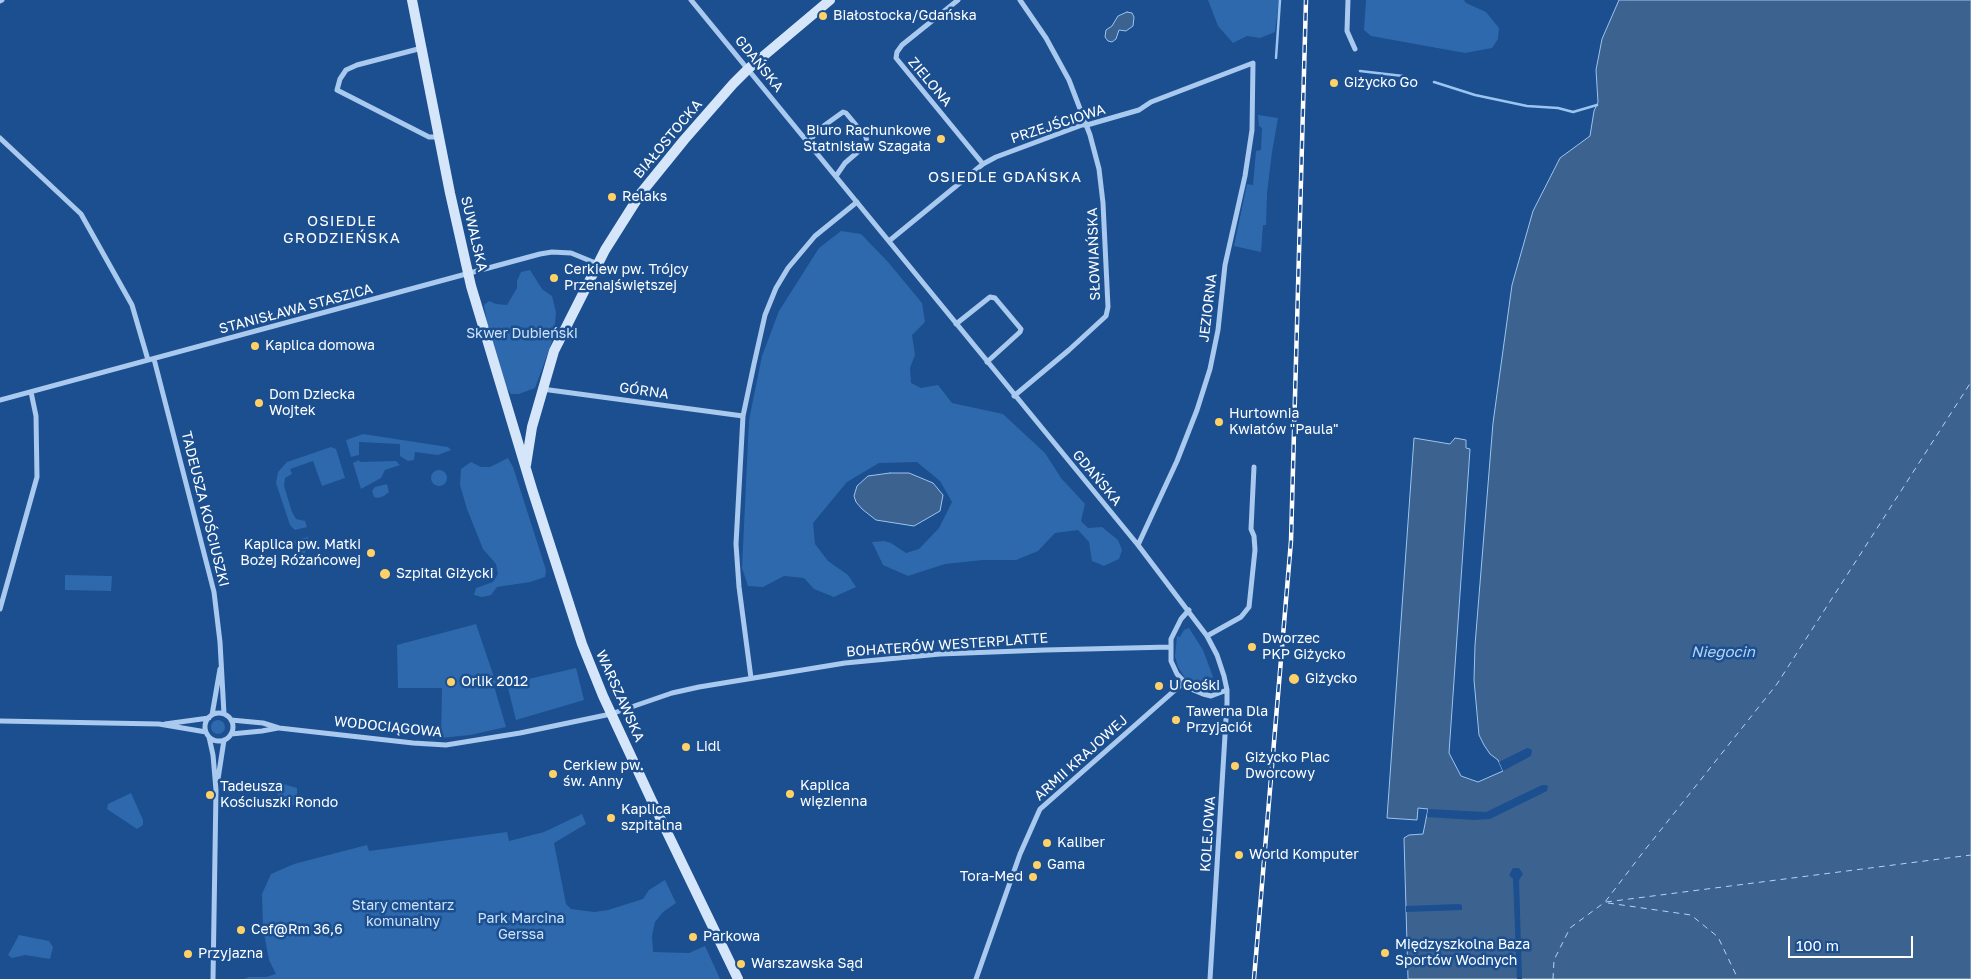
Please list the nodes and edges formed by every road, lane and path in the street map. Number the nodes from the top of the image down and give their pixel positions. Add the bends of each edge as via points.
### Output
1 (412, 0) edge
2 (691, 0) edge
3 (830, 0) edge
4 (958, 0) edge
5 (1020, 0) edge
6 (1348, 0) edge
7 (422, 48) junction
8 (1355, 48) dead end
9 (1253, 63) joint
10 (748, 69) junction
11 (1087, 126) junction
12 (440, 137) junction
13 (0, 138) edge
14 (809, 142) junction
15 (983, 164) junction
16 (836, 176) junction
17 (857, 202) junction
18 (889, 241) junction
19 (598, 264) junction
20 (469, 274) junction
21 (956, 324) junction
22 (151, 359) junction
23 (987, 362) junction
24 (542, 388) junction
25 (31, 392) junction
26 (1014, 396) junction
27 (0, 400) edge
28 (743, 416) junction
29 (1254, 467) dead end
30 (526, 469) junction
31 (1138, 545) junction
32 (0, 609) edge
33 (1189, 610) junction
34 (1207, 636) junction
35 (1170, 647) junction
36 (220, 666) junction
37 (752, 678) junction
38 (1184, 682) junction
39 (1227, 690) junction
40 (224, 714) junction
41 (611, 714) junction
42 (210, 716) junction
43 (231, 720) junction
44 (0, 721) edge
45 (159, 724) junction
46 (279, 728) junction
47 (231, 734) junction
48 (208, 735) junction
49 (224, 740) junction
50 (216, 790) junction
51 (213, 979) edge
52 (738, 979) edge
53 (976, 979) edge
54 (1210, 979) edge

1 - 7 street, SUWALSKA
2 - 10 street, GDAŃSKA
3 - 10 street, BIAŁOSTOCKA
4 - 15 street, ZIELONA via 902,46 896,58
5 - 11 street, SŁOWIAŃSKA via 1061,64
6 - 8 street via 1347,31
7 - 12 street, SUWALSKA
7 - 12 street via 346,70 336,90 429,138
9 - 11 street, PRZEJŚCIOWA via 1150,102 1139,110
9 - 31 street, JEZIORNA via 1252,130 1225,265 1210,369 1178,461
10 - 14 street, GDAŃSKA
10 - 19 street, BIAŁOSTOCKA via 708,111 641,193
11 - 15 street, PRZEJŚCIOWA via 1029,144
11 - 26 street, SŁOWIAŃSKA via 1104,203 1106,316
12 - 20 street, SUWALSKA
13 - 22 street, TADEUSZA KOŚCIUSZKI via 81,214 132,305
14 - 16 street, GDAŃSKA
14 - 16 street via 818,130 843,112 866,137 868,144 845,163
15 - 18 street, PRZEJŚCIOWA
16 - 17 street, GDAŃSKA
17 - 18 street, GDAŃSKA
17 - 28 street via 815,236 776,288 765,315
18 - 21 street, GDAŃSKA
19 - 20 street, STANISŁAWA STASZICA via 571,253 552,252
19 - 24 street, BIAŁOSTOCKA via 554,351
20 - 22 street, STANISŁAWA STASZICA
20 - 30 street, SUWALSKA
21 - 23 street, GDAŃSKA
21 - 23 street via 990,297 995,298 1021,329
22 - 25 street, STANISŁAWA STASZICA
22 - 36 street, TADEUSZA KOŚCIUSZKI via 211,575 217,610
23 - 26 street, GDAŃSKA
24 - 28 street, GÓRNA
24 - 30 street, BIAŁOSTOCKA
25 - 27 street, STANISŁAWA STASZICA
25 - 32 street via 36,416 37,477
26 - 31 street, GDAŃSKA
28 - 37 street via 736,566
29 - 34 street via 1251,528 1255,550 1249,607 1241,617
30 - 41 street, WARSZAWSKA via 582,644
31 - 33 street, GDAŃSKA
33 - 34 street, GDAŃSKA
33 - 35 street via 1174,630
34 - 39 street, KOLEJOWA via 1217,655
35 - 37 street, BOHATERÓW WESTERPLATTE via 940,654 845,663
35 - 38 street via 1171,660
36 - 40 street, TADEUSZA KOŚCIUSZKI
36 - 42 street, TADEUSZA KOŚCIUSZKI
37 - 41 street, BOHATERÓW WESTERPLATTE via 672,693
38 - 39 street via 1197,692 1211,696
38 - 53 street, ARMII KRAJOWEJ via 1040,809 1020,854
39 - 54 street, KOLEJOWA
40 - 42 street
40 - 43 street
41 - 46 street, WODOCIĄGOWA via 446,745
41 - 52 street, WARSZAWSKA
42 - 45 street
42 - 48 street via 205,727
43 - 46 street, WODOCIĄGOWA
43 - 47 street
44 - 45 street
45 - 48 street
46 - 47 street, WODOCIĄGOWA
47 - 49 street
48 - 49 street
48 - 50 street
49 - 50 street
50 - 51 street

